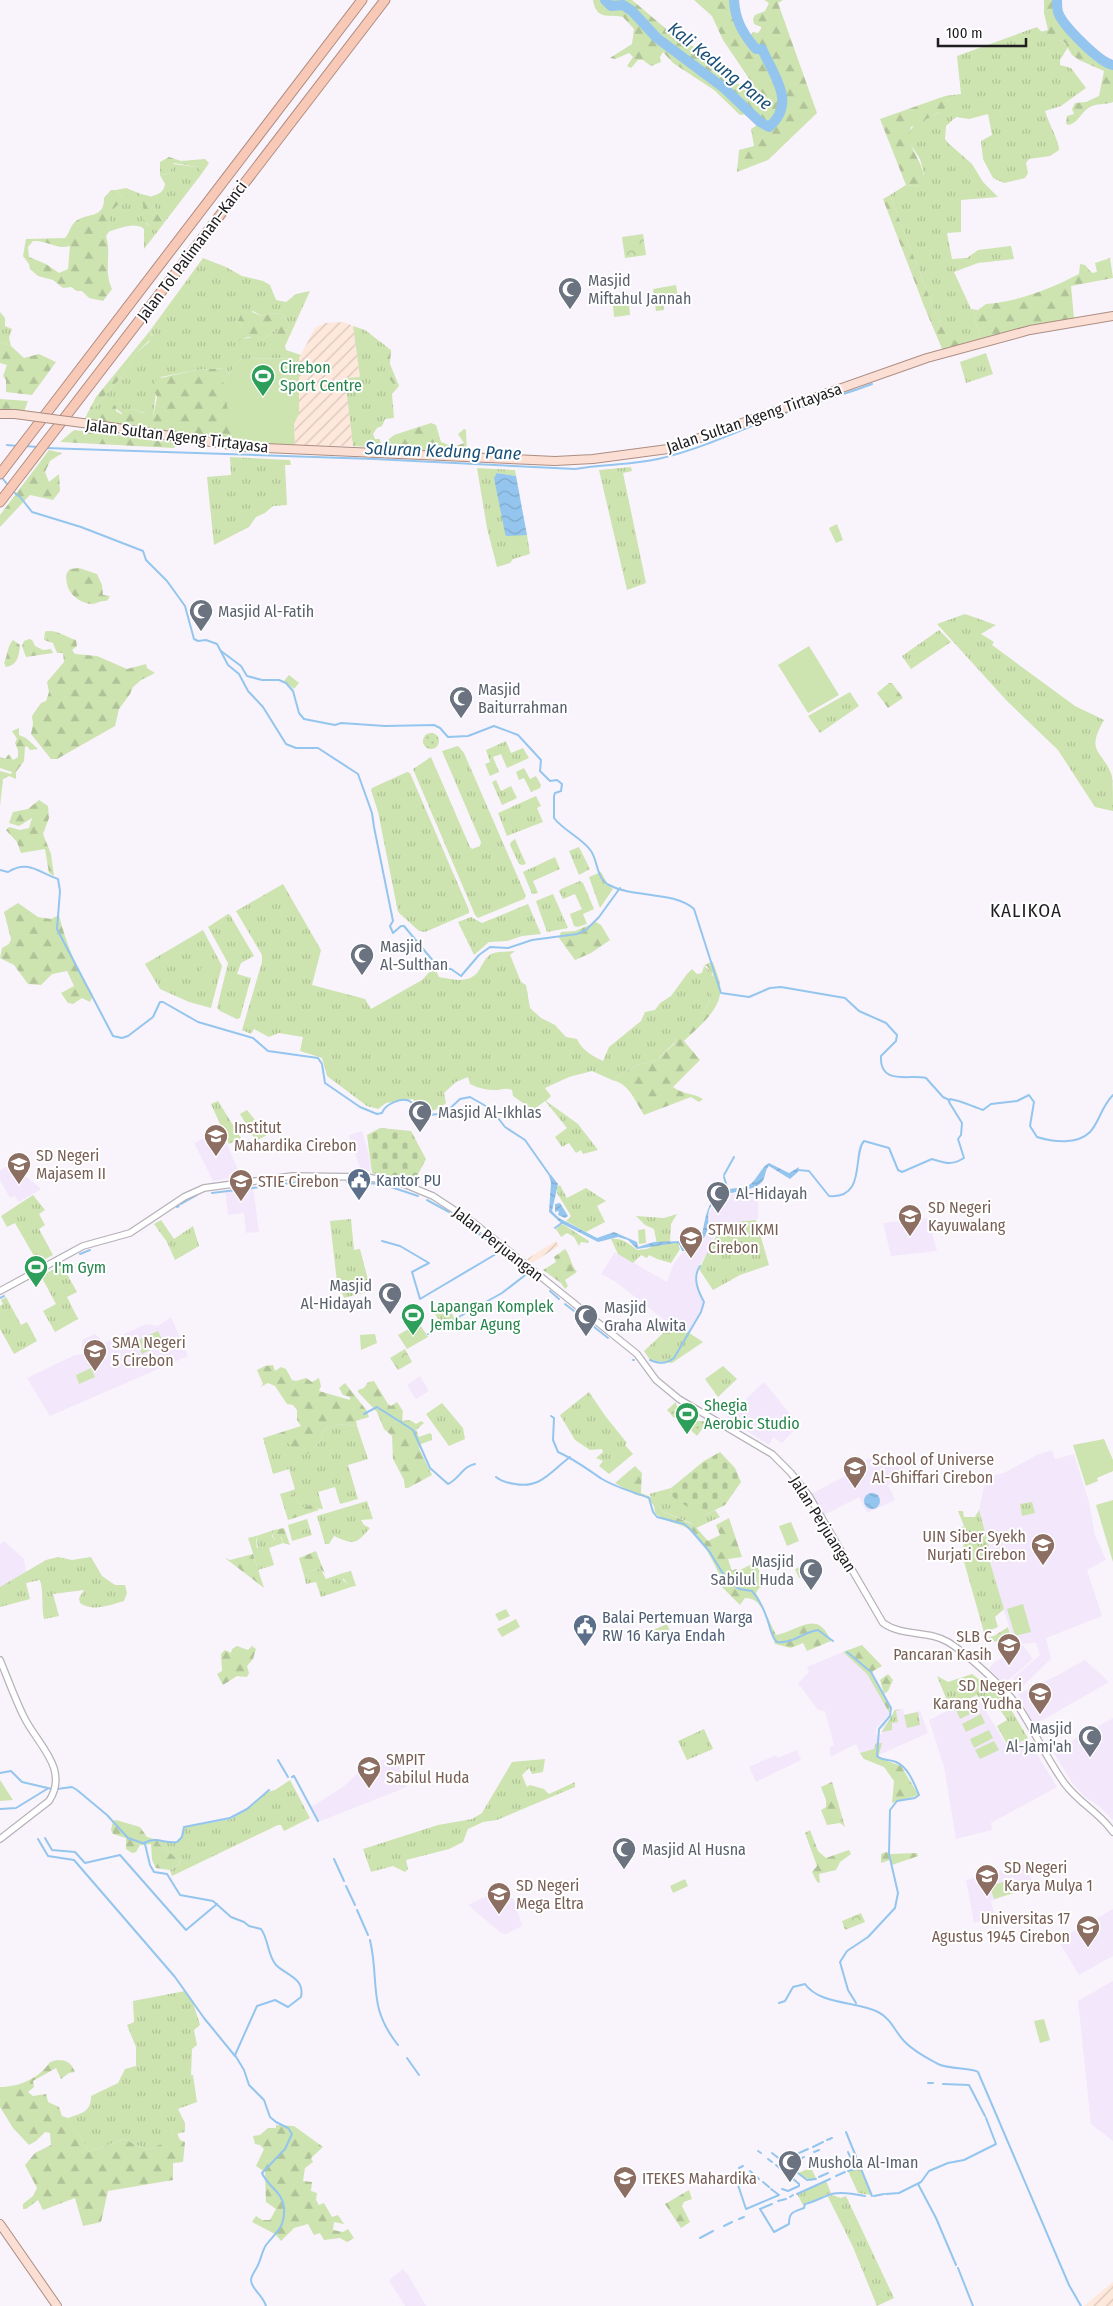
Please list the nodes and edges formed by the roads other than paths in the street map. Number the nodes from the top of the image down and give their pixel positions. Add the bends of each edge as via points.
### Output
1 (362, 0) edge
2 (385, 0) edge
3 (1113, 316) edge
4 (0, 414) edge
5 (0, 474) edge
6 (0, 502) edge
7 (0, 1291) edge
8 (0, 1660) edge
9 (1113, 1832) edge
10 (0, 1838) edge
11 (0, 2224) edge
12 (57, 2306) edge

1 - 5 highway, Jalan Tol Palimanan–Kanci
2 - 6 highway, Jalan Tol Palimanan–Kanci
3 - 4 main road, Jalan Sultan Ageng Tirtayasa, bridge via 1030,330 927,358 670,449 593,459 555,461 245,447
7 - 9 street, Jalan Perjuangan via 83,1246 130,1233 184,1197 204,1188 290,1177 366,1176 396,1182 433,1196 486,1232 637,1354 656,1380 680,1399 759,1445 781,1463 809,1496 883,1623 895,1630 949,1642 1005,1691 1020,1709 1065,1784
8 - 10 street via 26,1720 43,1744 56,1775 51,1798
11 - 12 main road

